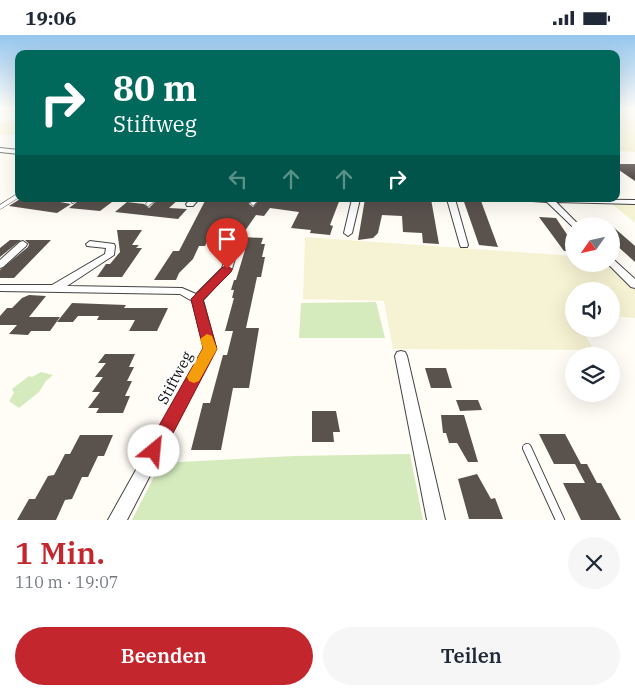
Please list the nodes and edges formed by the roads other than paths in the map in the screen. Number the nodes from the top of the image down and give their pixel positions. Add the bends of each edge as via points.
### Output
1 (0, 150) edge
2 (15, 152) edge
3 (15, 196) edge
4 (150, 202) edge
5 (355, 202) edge
6 (452, 202) edge
7 (551, 202) edge
8 (620, 202) edge
9 (635, 202) edge
10 (148, 204) dead end
11 (0, 207) edge
12 (567, 217) edge
13 (348, 233) dead end
14 (236, 240) dead end
15 (90, 243) dead end
16 (23, 244) dead end
17 (464, 245) dead end
18 (0, 265) edge
19 (620, 271) edge
20 (635, 285) edge
21 (0, 288) edge
22 (54, 290) junction
23 (197, 299) junction
24 (401, 356) dead end
25 (527, 447) dead end
26 (117, 520) edge
27 (436, 520) edge
28 (560, 520) edge

1 - 2 street
3 - 11 lane
4 - 10 lane
5 - 13 street
6 - 17 street
7 - 12 street
8 - 9 street
14 - 23 street via 227,269
15 - 22 street via 111,246 109,255
16 - 18 street
19 - 20 street
21 - 22 street
22 - 23 street via 182,291
23 - 26 street, Stiftweg via 210,349
24 - 27 street
25 - 28 lane

